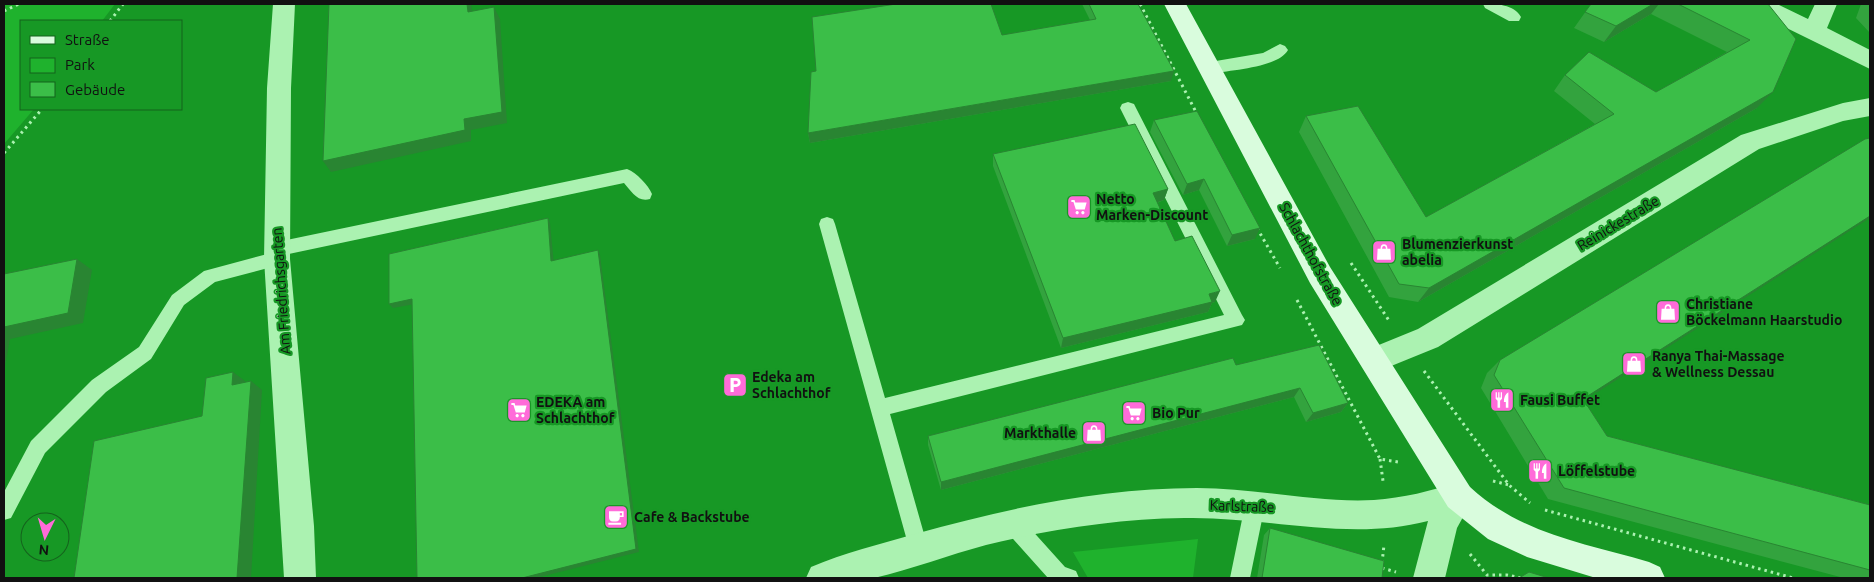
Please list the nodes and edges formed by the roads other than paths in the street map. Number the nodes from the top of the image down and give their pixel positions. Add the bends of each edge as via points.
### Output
1 (284, 4) edge
2 (1175, 4) edge
3 (1490, 4) edge
4 (1758, 4) edge
5 (1826, 4) edge
6 (1514, 17) dead end
7 (1814, 32) junction
8 (1280, 50) dead end
9 (1870, 60) edge
10 (1210, 68) junction
11 (1870, 107) edge
12 (1128, 108) dead end
13 (644, 194) dead end
14 (827, 224) dead end
15 (277, 254) junction
16 (1374, 360) junction
17 (880, 408) junction
18 (1459, 497) junction
19 (1255, 504) junction
20 (4, 511) edge
21 (1012, 524) junction
22 (918, 548) junction
23 (300, 578) edge
24 (822, 578) edge
25 (1070, 578) edge
26 (1240, 578) edge
27 (1429, 578) edge
28 (1649, 578) edge

1 - 15 street, Am Friedrichsgarten via 279,88
2 - 10 main road, Schlachthofstraße
3 - 6 lane
4 - 7 street
5 - 7 street
7 - 9 street
8 - 10 lane via 1267,58
10 - 16 main road, Schlachthofstraße via 1320,275
11 - 16 street, Reinickestraße via 1843,112 1750,142 1428,338
12 - 17 lane via 1236,320
13 - 15 lane via 627,176
14 - 17 lane
15 - 20 lane via 210,276 178,300 145,353 98,386 38,447
15 - 23 street, Am Friedrichsgarten
16 - 18 main road, Schlachthofstraße
17 - 22 lane
18 - 19 street, Karlstraße via 1414,509 1362,515
18 - 27 street via 1443,523
18 - 28 main road via 1477,515 1508,534
19 - 21 street, Karlstraße via 1158,504 1086,511
19 - 26 lane
21 - 22 street, Karlstraße
21 - 25 lane via 1059,575
22 - 24 street, Karlstraße

